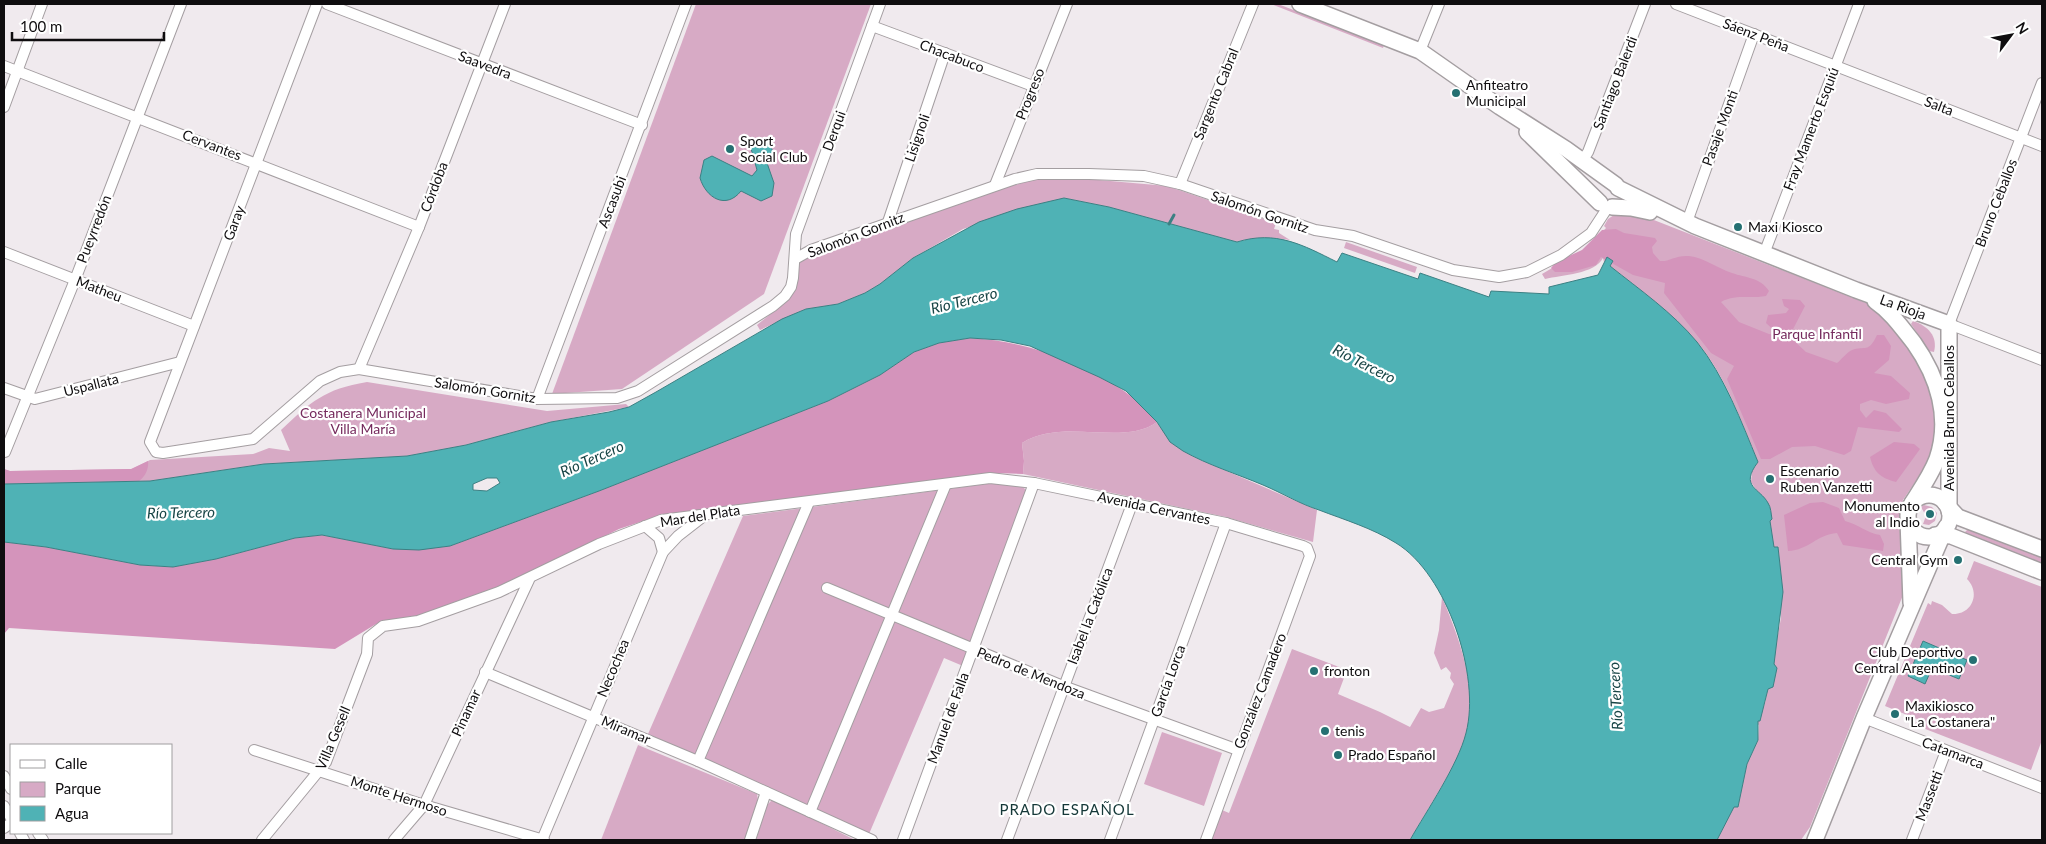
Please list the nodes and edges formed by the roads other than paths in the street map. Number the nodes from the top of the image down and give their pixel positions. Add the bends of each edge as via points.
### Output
1 (42, 4) edge
2 (180, 4) edge
3 (317, 4) edge
4 (328, 4) edge
5 (505, 4) edge
6 (686, 4) edge
7 (880, 4) edge
8 (1067, 4) edge
9 (1253, 4) edge
10 (1300, 4) edge
11 (1439, 4) edge
12 (1646, 4) edge
13 (1676, 4) edge
14 (1859, 4) edge
15 (872, 26) junction
16 (1754, 34) junction
17 (1420, 51) junction
18 (945, 53) junction
19 (481, 64) junction
20 (1836, 65) junction
21 (4, 66) edge
22 (18, 72) junction
23 (2042, 83) edge
24 (1033, 86) junction
25 (4, 107) edge
26 (1500, 107) junction
27 (137, 117) junction
28 (642, 125) junction
29 (2020, 138) junction
30 (2042, 146) edge
31 (1582, 161) junction
32 (257, 163) junction
33 (995, 184) junction
34 (1180, 184) junction
35 (1617, 187) junction
36 (1607, 206) junction
37 (888, 222) junction
38 (1687, 222) junction
39 (419, 227) junction
40 (4, 252) edge
41 (1764, 254) junction
42 (795, 259) junction
43 (75, 280) junction
44 (1856, 290) junction
45 (1949, 324) junction
46 (194, 326) junction
47 (2042, 360) edge
48 (180, 362) junction
49 (359, 370) junction
50 (4, 388) edge
51 (28, 396) junction
52 (537, 399) junction
53 (150, 442) joint
54 (5, 452) dead end
55 (1004, 478) joint
56 (1034, 483) junction
57 (946, 484) junction
58 (809, 502) junction
59 (1912, 503) junction
60 (1132, 504) junction
61 (1948, 507) junction
62 (708, 513) junction
63 (1908, 520) junction
64 (1226, 523) junction
65 (644, 526) junction
66 (1941, 533) junction
67 (1303, 546) joint
68 (2042, 549) edge
69 (662, 552) junction
70 (2042, 572) edge
71 (529, 580) junction
72 (827, 588) dead end
73 (1911, 607) junction
74 (891, 614) junction
75 (384, 626) joint
76 (973, 650) junction
77 (485, 672) junction
78 (1063, 686) junction
79 (593, 716) junction
80 (1864, 718) junction
81 (1153, 721) junction
82 (254, 750) dead end
83 (1238, 750) junction
84 (1946, 751) junction
85 (698, 761) junction
86 (321, 770) junction
87 (4, 776) edge
88 (10, 787) edge
89 (2042, 788) edge
90 (766, 792) junction
91 (424, 805) junction
92 (810, 812) junction
93 (262, 840) edge
94 (394, 840) edge
95 (543, 840) edge
96 (750, 840) edge
97 (872, 840) edge
98 (903, 840) edge
99 (1007, 840) edge
100 (1110, 840) edge
101 (1206, 840) edge
102 (1815, 840) edge
103 (1912, 840) edge

1 - 22 street
2 - 27 street, Pueyrredón
3 - 32 street, Garay
4 - 19 street, Saavedra
5 - 19 street, Córdoba
6 - 28 street, Ascasubi
7 - 15 street, Derqui
8 - 24 street, Progreso
9 - 34 street, Sargento Cabral
10 - 17 main road
11 - 17 street
12 - 31 street, Santiago Balerdi
13 - 16 street, Sáenz Peña
14 - 20 street, Fray Mamerto Esquiú
15 - 18 street, Chacabuco
15 - 42 street, Derqui via 796,234
16 - 20 street, Sáenz Peña
16 - 38 street, Pasaje Monti
17 - 26 main road
18 - 24 street, Chacabuco
18 - 37 street, Lisignoli
19 - 28 street, Saavedra
19 - 39 street, Córdoba
20 - 29 street, Salta
20 - 41 street, Fray Mamerto Esquiú
21 - 22 street, Cervantes
22 - 25 street
22 - 27 street, Cervantes
23 - 29 street, Bruno Ceballos
24 - 33 street, Progreso
26 - 31 main road
26 - 36 main road
27 - 32 street, Cervantes
27 - 43 street, Pueyrredón
28 - 52 street, Ascasubi
29 - 30 street, Salta
29 - 45 street, Bruno Ceballos
31 - 35 main road
32 - 39 street, Cervantes
32 - 46 street, Garay
33 - 34 street, Salomón Gornitz via 1036,174 1057,173 1144,176
33 - 37 street, Salomón Gornitz
34 - 36 street, Salomón Gornitz via 1283,221 1353,236 1453,270 1492,277 1527,272 1561,255 1591,233
35 - 36 main road via 1608,184 1601,188 1598,195
35 - 38 main road
36 - 38 main road via 1638,209
37 - 42 street, Salomón Gornitz
38 - 41 main road, La Rioja
39 - 49 street, Córdoba
40 - 43 street, Matheu
41 - 44 main road, La Rioja
42 - 52 street, Salomón Gornitz via 791,287 785,296 638,391 617,398
43 - 46 street, Matheu
43 - 51 street, Pueyrredón
44 - 45 main road, La Rioja
44 - 59 main road, Avenida Bruno Ceballos via 1889,312 1928,364 1938,385 1942,414 1940,449
45 - 47 street, La Rioja
45 - 61 main road, Avenida Bruno Ceballos
46 - 48 street, Garay
48 - 51 street, Uspallata via 35,399
48 - 53 street, Garay
49 - 52 street, Salomón Gornitz
49 - 53 street, Salomón Gornitz via 340,372 320,381 253,439 163,453 156,452
50 - 51 street, Uspallata
51 - 54 street, Pueyrredón
55 - 56 street, Avenida Cervantes
55 - 57 street, Mar del Plata
56 - 60 street, Avenida Cervantes
56 - 76 street, Manuel de Falla
57 - 58 street, Mar del Plata
57 - 74 street
58 - 62 street, Mar del Plata
58 - 85 street
59 - 61 main road via 1921,496 1932,495
59 - 63 main road
60 - 64 street, Avenida Cervantes
60 - 78 street, Isabel la Católica
61 - 66 main road
61 - 68 main road via 1958,517
62 - 65 street, Mar del Plata
62 - 69 street, Necochea
63 - 66 main road via 1921,535
63 - 73 main road
64 - 67 street, Avenida Cervantes
64 - 81 street, García Lorca
65 - 69 street via 659,538
65 - 71 street, Mar del Plata via 599,544
66 - 70 main road
66 - 73 main road
67 - 83 street, González Camadero via 1310,556
69 - 79 street, Necochea
71 - 75 street, Mar del Plata via 418,621
71 - 77 street, Pinamar
72 - 74 street, Pedro de Mendoza
73 - 80 main road
74 - 76 street, Pedro de Mendoza
74 - 92 street
75 - 86 street, Villa Gesell via 368,638 367,654
76 - 78 street, Pedro de Mendoza
76 - 98 street, Manuel de Falla
77 - 79 street, Miramar
77 - 91 street, Pinamar
78 - 81 street, Pedro de Mendoza
78 - 99 street, Isabel la Católica
79 - 85 street, Miramar
79 - 95 street, Necochea
80 - 84 street, Catamarca
80 - 102 main road
81 - 83 street, Pedro de Mendoza
81 - 100 street, García Lorca
82 - 86 street, Monte Hermoso
83 - 101 street, González Camadero
84 - 89 street, Catamarca
84 - 103 street, Massetti
85 - 90 street, Miramar
86 - 91 street, Monte Hermoso
86 - 93 street, Villa Gesell
87 - 88 street
90 - 92 street, Miramar
90 - 96 street
91 - 94 street, Pinamar
91 - 95 street, Monte Hermoso
92 - 97 street, Miramar

